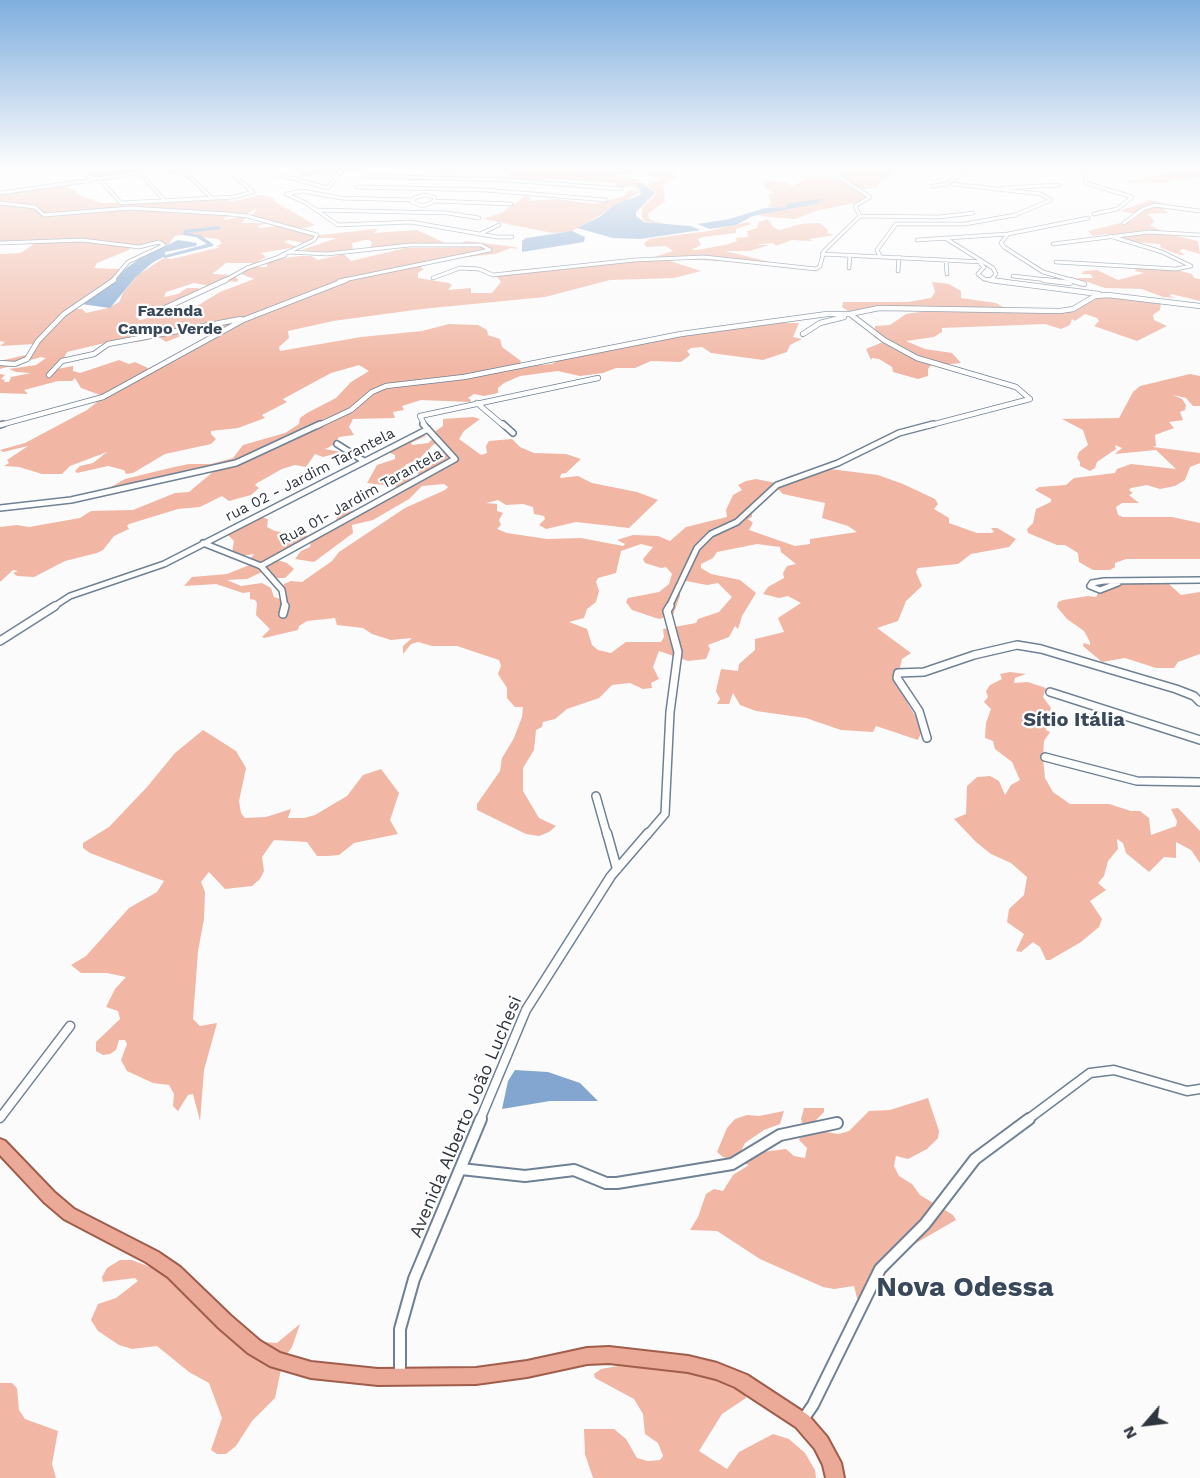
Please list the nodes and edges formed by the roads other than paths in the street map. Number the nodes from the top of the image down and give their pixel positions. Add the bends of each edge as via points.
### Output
1 (317, 235) edge
2 (490, 235) edge
3 (841, 235) edge
4 (887, 235) edge
5 (993, 235) edge
6 (1007, 235) edge
7 (1122, 235) edge
8 (1110, 236) junction
9 (512, 237) dead end
10 (945, 238) junction
11 (917, 240) dead end
12 (0, 243) edge
13 (1053, 244) dead end
14 (924, 249) dead end
15 (294, 251) junction
16 (822, 254) junction
17 (850, 255) junction
18 (880, 256) junction
19 (899, 257) junction
20 (927, 259) junction
21 (946, 260) junction
22 (980, 261) junction
23 (1056, 262) dead end
24 (849, 268) dead end
25 (898, 271) dead end
26 (947, 274) dead end
27 (1013, 276) dead end
28 (433, 278) dead end
29 (984, 278) junction
30 (991, 278) junction
31 (999, 283) junction
32 (1108, 295) junction
33 (1095, 296) junction
34 (1200, 306) edge
35 (152, 314) dead end
36 (850, 315) junction
37 (250, 317) junction
38 (802, 334) dead end
39 (0, 363) edge
40 (49, 375) dead end
41 (598, 378) dead end
42 (477, 403) junction
43 (0, 425) edge
44 (428, 429) junction
45 (513, 433) dead end
46 (337, 444) dead end
47 (364, 461) junction
48 (0, 508) edge
49 (203, 543) junction
50 (261, 566) junction
51 (1200, 580) edge
52 (1120, 581) dead end
53 (283, 614) dead end
54 (0, 641) edge
55 (1050, 692) dead end
56 (1200, 702) edge
57 (927, 738) dead end
58 (1200, 740) edge
59 (1045, 757) dead end
60 (1200, 782) edge
61 (596, 796) dead end
62 (617, 868) junction
63 (70, 1026) dead end
64 (1200, 1089) edge
65 (1187, 1090) junction
66 (1200, 1094) edge
67 (0, 1119) edge
68 (837, 1123) dead end
69 (0, 1145) edge
70 (461, 1169) junction
71 (400, 1376) junction
72 (802, 1421) junction
73 (835, 1478) edge

1 - 15 street
2 - 9 street
3 - 16 street
4 - 18 street via 877,249
5 - 10 street
6 - 27 street via 1001,243 1004,247 1043,272 1084,284
7 - 8 street
8 - 13 street
8 - 23 street via 1162,252 1191,266 1166,269
10 - 11 street
10 - 22 street
12 - 39 street via 82,240 139,247 159,242 164,245 128,262 113,281 64,314 27,359 15,364
14 - 20 street
15 - 35 street via 235,273
15 - 37 street via 334,254 410,245 475,244 490,250 341,280
16 - 17 street
16 - 28 street via 820,266 811,269 704,257 493,274 460,268
17 - 18 street
17 - 24 street
18 - 19 street
19 - 20 street
19 - 25 street
20 - 21 street
21 - 22 street
21 - 26 street
22 - 29 street via 984,267 978,274
22 - 30 street via 996,272
29 - 30 street
29 - 31 street
30 - 31 street
31 - 32 street
31 - 33 street
32 - 33 street
32 - 34 street
33 - 36 street via 1073,309 1059,311 869,308
36 - 38 street via 820,323
36 - 48 street via 827,314 689,333 476,375 386,386 351,410 236,463 71,500
36 - 62 street, Avenida Alberto João Luchesi via 917,358 1016,387 1030,399 899,433 838,463 777,485 737,522 711,534 697,548 667,611 678,652 670,712 667,808 661,820
37 - 40 street via 108,344 94,354 62,361
37 - 43 street via 103,397
41 - 42 street
42 - 44 street, Rua 01- Jardim Tarantela via 419,417
42 - 45 street
44 - 47 street, rua 02 - Jardim Tarantela
44 - 50 street, Rua 01- Jardim Tarantela via 455,459
46 - 47 street
47 - 49 street, rua 02 - Jardim Tarantela
49 - 50 street
49 - 54 street via 164,564 70,596
50 - 53 street via 282,590 286,602
51 - 52 street
55 - 58 street
56 - 57 street via 1176,688 1026,645 994,649 924,672 897,674 919,711
59 - 60 street via 1137,781
61 - 62 street
62 - 70 street, Avenida Alberto João Luchesi via 526,1010
63 - 67 street
64 - 65 street
65 - 66 street
65 - 72 street via 1114,1070 1090,1072 975,1160 925,1224 880,1269
68 - 70 street via 780,1135 732,1164 617,1183 606,1183 574,1170 525,1176
69 - 71 main road via 69,1214 174,1272 225,1323 276,1360 311,1370
70 - 71 street, Avenida Alberto João Luchesi via 414,1279 400,1329
71 - 72 main road via 488,1375 587,1356 650,1358 725,1374 764,1394
72 - 73 main road via 821,1443

